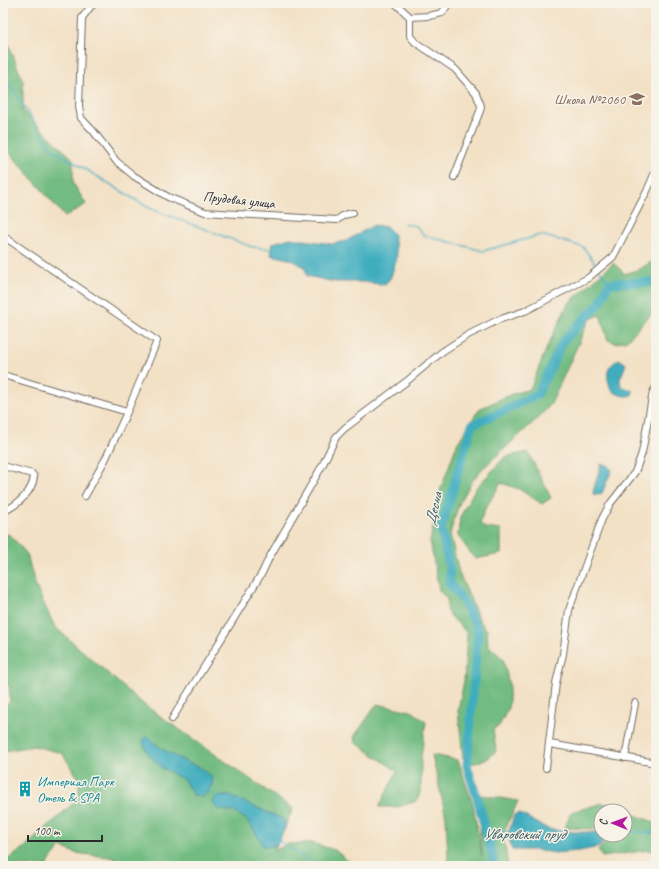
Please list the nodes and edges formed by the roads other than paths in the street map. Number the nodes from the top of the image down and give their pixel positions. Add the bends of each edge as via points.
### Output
1 (96, 3) edge
2 (396, 3) edge
3 (450, 3) edge
4 (410, 17) junction
5 (656, 170) edge
6 (454, 176) dead end
7 (353, 213) dead end
8 (3, 236) edge
9 (3, 375) edge
10 (656, 387) edge
11 (126, 412) junction
12 (3, 466) edge
13 (85, 496) dead end
14 (3, 512) edge
15 (635, 703) dead end
16 (172, 719) dead end
17 (550, 744) junction
18 (625, 758) junction
19 (656, 763) edge
20 (546, 768) dead end

1 - 7 street, Прудовая улица via 90,6 82,18 79,106 81,118 116,161 134,176 168,196 206,212 337,220
2 - 4 street
3 - 4 street via 442,13
4 - 6 street via 410,36 455,69 476,93 481,106
5 - 16 street via 613,257 599,269 588,278 525,311 498,320 442,351 336,437 262,573
8 - 11 street via 157,341
9 - 11 street
10 - 17 street via 636,472 610,504 602,519 569,610 556,683
11 - 13 street via 106,458
12 - 14 street via 32,474 34,477 29,492
15 - 18 street
17 - 18 street
17 - 20 street
18 - 19 street

